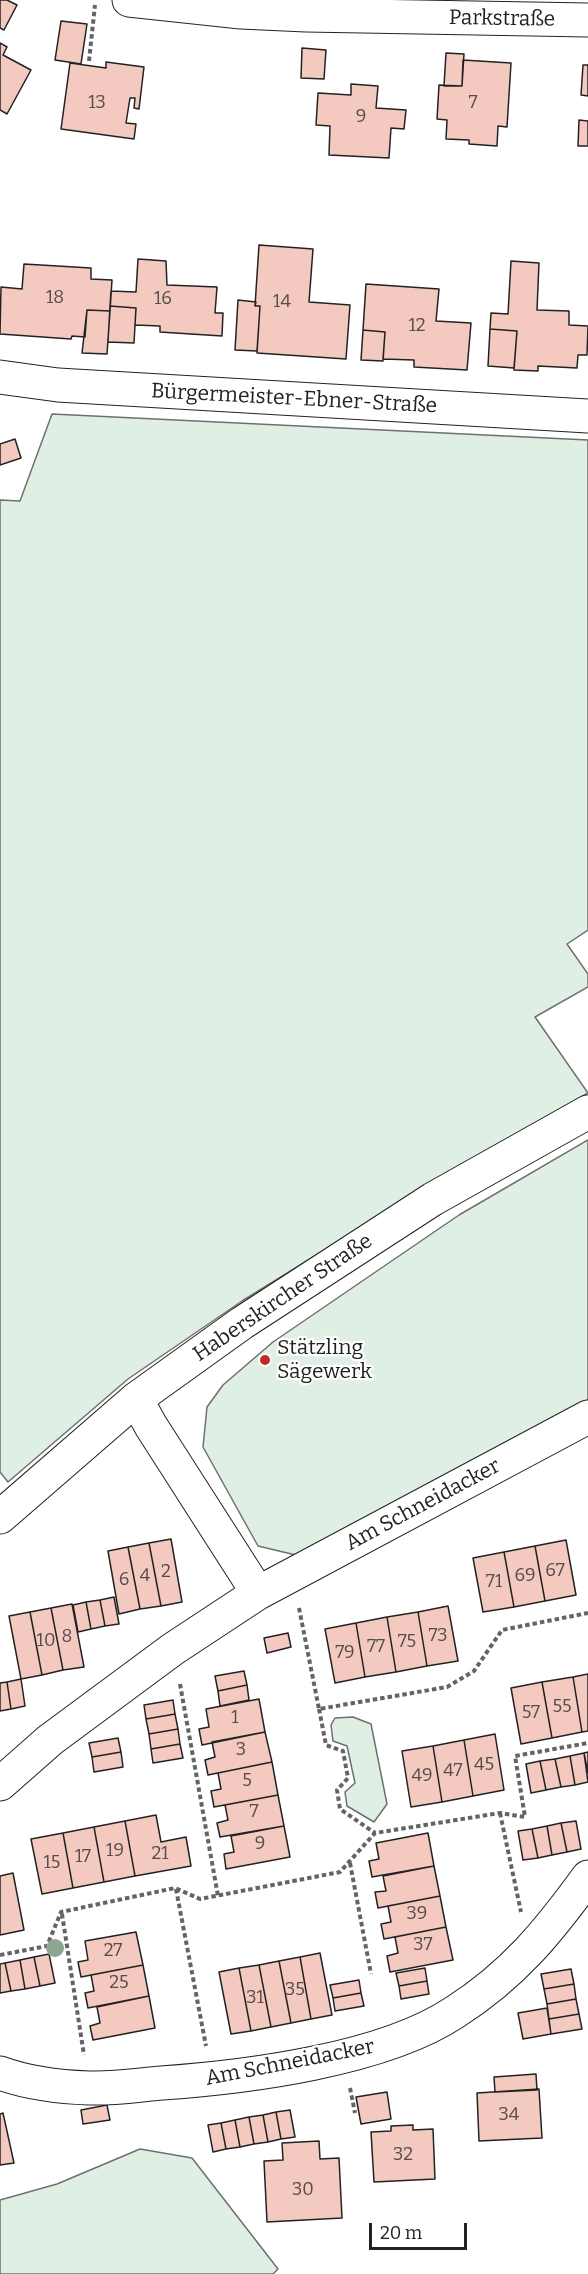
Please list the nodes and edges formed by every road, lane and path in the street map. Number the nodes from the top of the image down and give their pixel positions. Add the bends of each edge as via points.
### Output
1 (96, 0) edge
2 (129, 0) edge
3 (588, 21) edge
4 (89, 61) dead end
5 (0, 377) edge
6 (588, 416) edge
7 (588, 1112) edge
8 (136, 1399) junction
9 (588, 1417) edge
10 (0, 1517) edge
11 (292, 1574) junction
12 (258, 1593) junction
13 (588, 1613) edge
14 (173, 1649) junction
15 (319, 1709) junction
16 (588, 1743) edge
17 (0, 1784) edge
18 (500, 1812) junction
19 (375, 1833) junction
20 (350, 1862) junction
21 (588, 1877) edge
22 (176, 1888) junction
23 (218, 1896) junction
24 (61, 1912) junction
25 (529, 1952) junction
26 (0, 1955) edge
27 (371, 1974) dead end
28 (0, 2073) edge
29 (213, 2079) junction
30 (349, 2086) dead end
31 (89, 2088) junction
32 (355, 2113) dead end

1 - 4 path
2 - 3 street, Parkstraße via 306,15
5 - 6 street, Bürgermeister-Ebner-Straße via 58,384
7 - 8 street, Haberskircher Straße via 433,1199 242,1323
8 - 10 street, Haberskircher Straße
8 - 12 street
9 - 11 street, Am Schneidacker
11 - 12 street, Am Schneidacker
11 - 15 path
12 - 14 street, Am Schneidacker
13 - 15 path via 502,1630 474,1671 447,1687
14 - 17 street, Am Schneidacker via 50,1740
14 - 23 path
15 - 19 path via 326,1745 343,1751 348,1778 337,1790 340,1809
16 - 18 path via 515,1756 525,1817
18 - 19 path
18 - 25 path
19 - 20 path
20 - 23 path via 340,1872
20 - 27 path
21 - 25 street, Am Schneidacker
22 - 23 path via 200,1899
22 - 24 path
22 - 29 path
24 - 26 path via 47,1946
24 - 31 path
25 - 29 street, Am Schneidacker via 454,2013 394,2041 274,2070
28 - 31 street, Am Schneidacker
29 - 31 street, Am Schneidacker
30 - 32 path

